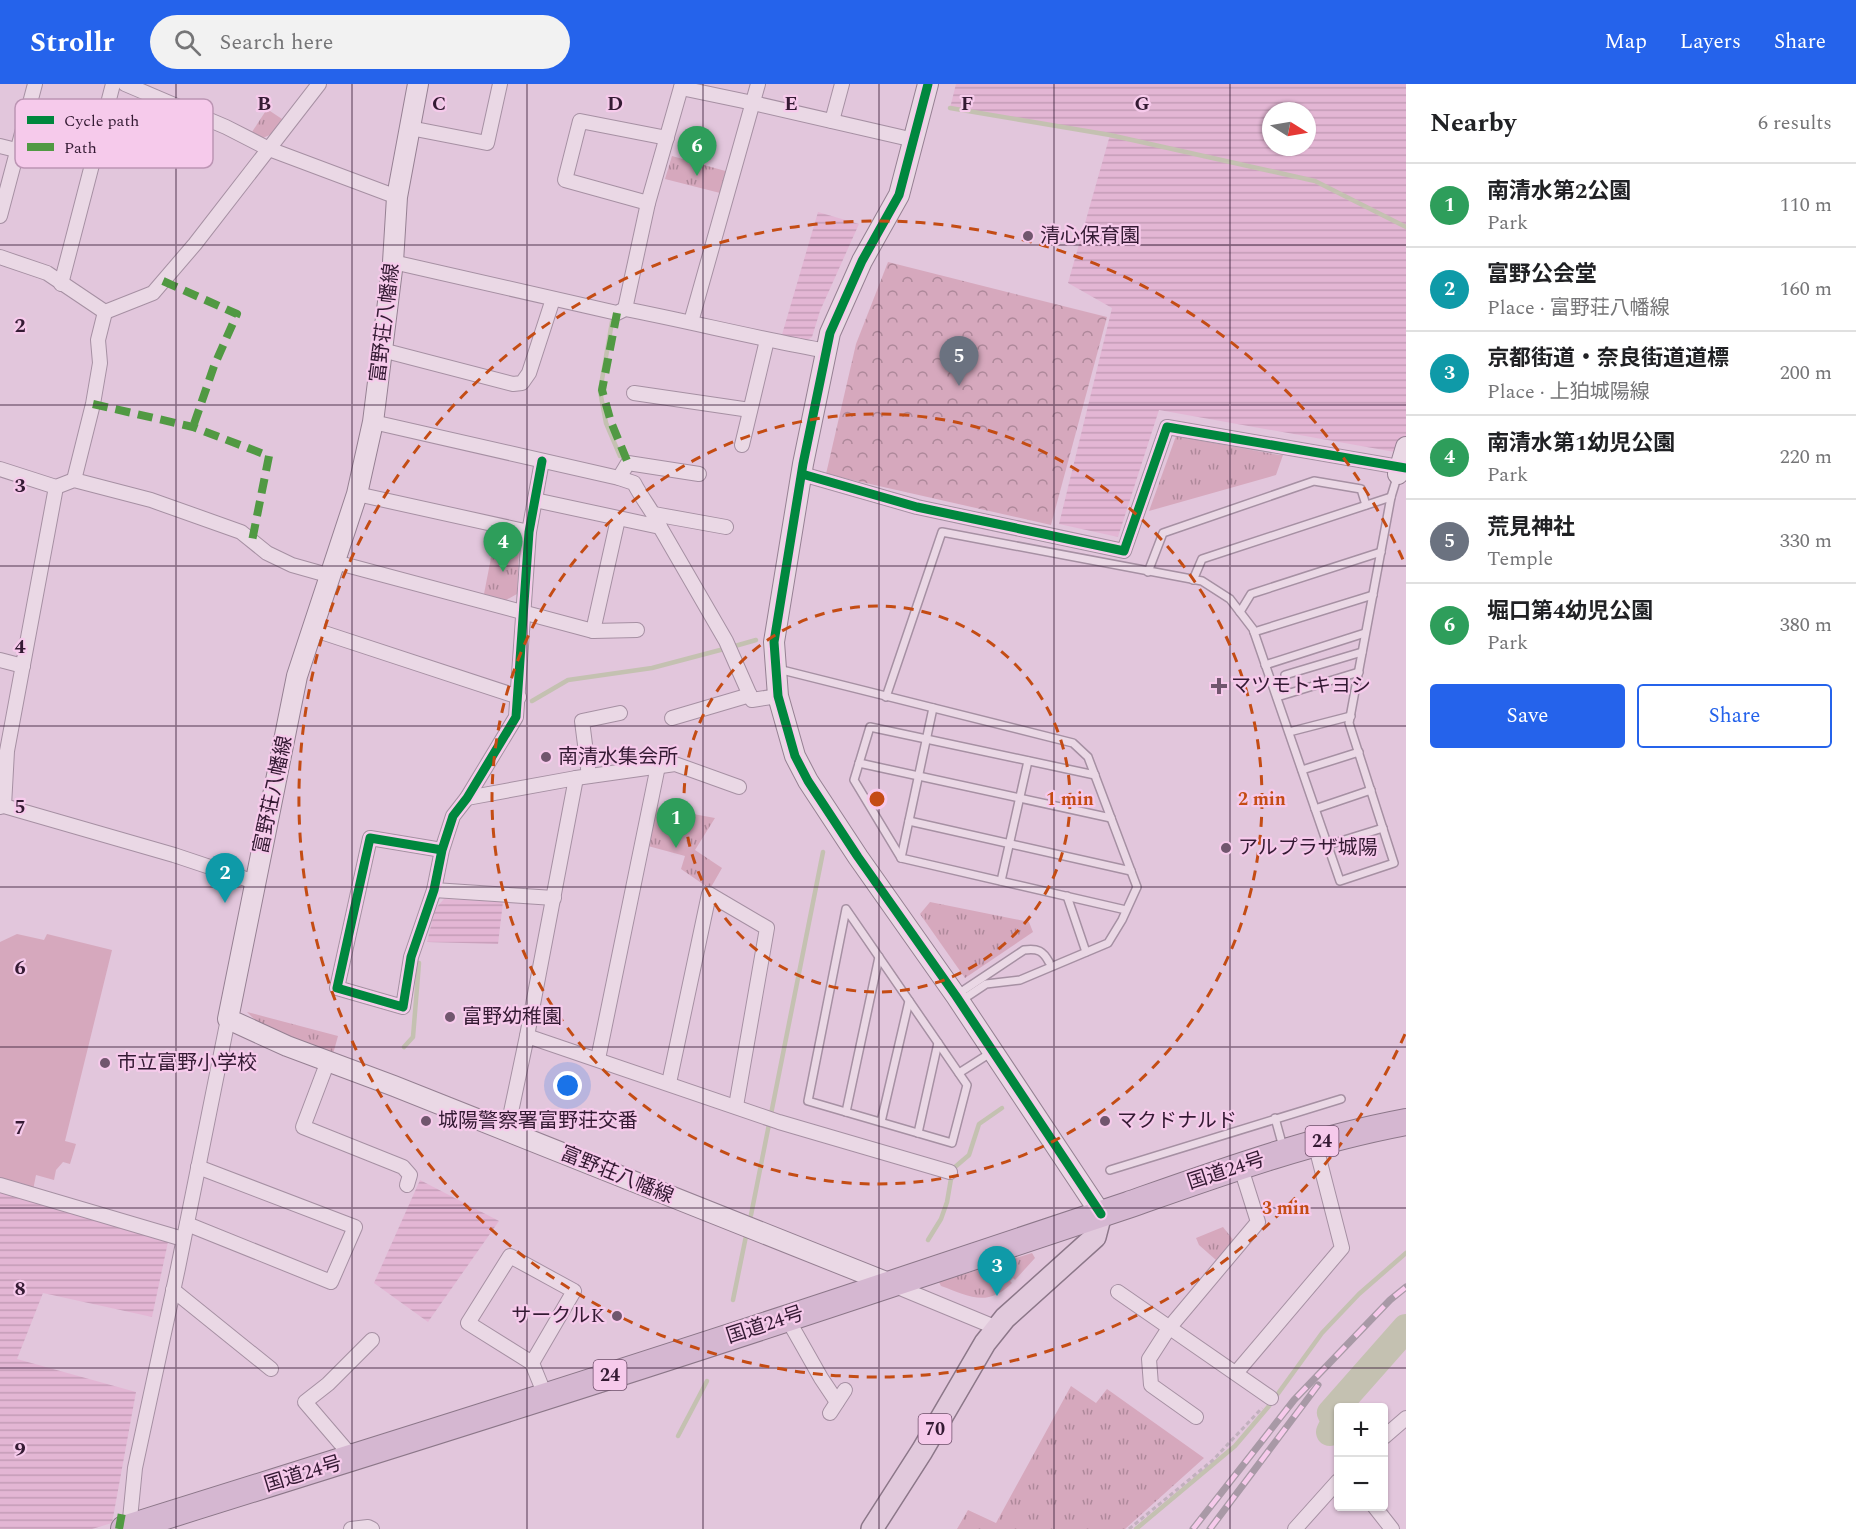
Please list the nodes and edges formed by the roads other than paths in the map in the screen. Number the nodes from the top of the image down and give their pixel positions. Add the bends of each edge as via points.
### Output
1 (34, 84) edge
2 (113, 84) edge
3 (124, 84) edge
4 (319, 84) edge
5 (418, 84) edge
6 (500, 84) edge
7 (758, 84) edge
8 (842, 84) edge
9 (928, 84) edge
10 (681, 86) edge
11 (30, 99) edge
12 (109, 99) edge
13 (160, 99) edge
14 (753, 103) junction
15 (832, 121) junction
16 (213, 122) edge
17 (410, 128) junction
18 (667, 138) junction
19 (914, 140) junction
20 (0, 146) edge
21 (269, 149) junction
22 (15, 150) edge
23 (15, 154) edge
24 (91, 168) edge
25 (397, 197) junction
26 (648, 203) junction
27 (0, 216) edge
28 (0, 257) edge
29 (393, 262) junction
30 (61, 284) junction
31 (554, 299) junction
32 (625, 309) junction
33 (105, 312) junction
34 (691, 322) junction
35 (766, 340) junction
36 (382, 350) junction
37 (826, 351) junction
38 (634, 393) dead end
39 (750, 410) junction
40 (373, 422) junction
41 (742, 445) dead end
42 (1406, 447) edge
43 (542, 461) junction
44 (0, 469) edge
45 (1402, 470) edge
46 (699, 474) dead end
47 (802, 474) junction
48 (619, 478) junction
49 (74, 480) junction
50 (56, 487) junction
51 (357, 494) junction
52 (1391, 497) junction
53 (535, 500) junction
54 (1366, 505) junction
55 (654, 514) junction
56 (618, 519) junction
57 (660, 527) junction
58 (726, 527) dead end
59 (528, 532) junction
60 (1381, 552) junction
61 (333, 569) junction
62 (1148, 572) junction
63 (1193, 580) junction
64 (1373, 595) junction
65 (1240, 612) junction
66 (523, 613) junction
67 (312, 629) junction
68 (637, 630) dead end
69 (593, 631) junction
70 (1254, 632) junction
71 (1365, 633) junction
72 (1362, 652) junction
73 (0, 660) edge
74 (1265, 665) junction
75 (23, 666) junction
76 (776, 669) junction
77 (1359, 672) junction
78 (1285, 675) dead end
79 (750, 695) junction
80 (778, 696) junction
81 (886, 696) junction
82 (519, 697) junction
83 (1277, 697) junction
84 (933, 708) junction
85 (620, 713) dead end
86 (1350, 716) junction
87 (672, 718) dead end
88 (1289, 732) junction
89 (927, 739) junction
90 (1359, 752) junction
91 (1028, 761) junction
92 (859, 763) junction
93 (658, 766) junction
94 (1302, 770) junction
95 (1095, 775) junction
96 (919, 776) junction
97 (583, 777) junction
98 (739, 788) dead end
99 (1371, 790) junction
100 (467, 798) junction
101 (1020, 798) junction
102 (2, 806) edge
103 (1315, 809) junction
104 (1111, 818) junction
105 (909, 821) junction
106 (1383, 828) junction
107 (1010, 844) junction
108 (1328, 845) junction
109 (442, 850) junction
110 (901, 858) junction
111 (1131, 871) junction
112 (1001, 881) junction
113 (255, 882) junction
114 (434, 890) junction
115 (1067, 896) junction
116 (554, 898) junction
117 (1126, 910) junction
118 (1086, 952) junction
119 (879, 957) junction
120 (1049, 962) dead end
121 (957, 999) junction
122 (909, 1000) junction
123 (228, 1019) junction
124 (527, 1036) junction
125 (938, 1043) junction
126 (992, 1052) junction
127 (598, 1059) junction
128 (328, 1061) junction
129 (959, 1073) junction
130 (669, 1083) junction
131 (1341, 1099) dead end
132 (736, 1106) junction
133 (846, 1112) junction
134 (1275, 1119) junction
135 (881, 1122) junction
136 (1406, 1122) edge
137 (507, 1131) junction
138 (918, 1133) junction
139 (1315, 1143) junction
140 (1285, 1152) junction
141 (1240, 1165) junction
142 (198, 1167) junction
143 (1110, 1170) dead end
144 (950, 1172) dead end
145 (0, 1185) edge
146 (407, 1185) dead end
147 (1101, 1214) junction
148 (187, 1224) junction
149 (183, 1239) junction
150 (891, 1284) junction
151 (173, 1290) junction
152 (1118, 1292) dead end
153 (788, 1318) junction
154 (997, 1328) junction
155 (1169, 1328) junction
156 (372, 1340) dead end
157 (532, 1363) junction
158 (271, 1369) dead end
159 (1236, 1373) junction
160 (545, 1395) junction
161 (1271, 1398) road end
162 (837, 1402) dead end
163 (1196, 1417) dead end
164 (1406, 1418) edge
165 (1388, 1433) edge
166 (353, 1458) junction
167 (1334, 1487) edge
168 (1378, 1511) edge
169 (1310, 1523) edge
170 (125, 1524) edge
171 (351, 1529) edge
172 (372, 1529) edge
173 (872, 1529) edge
174 (1295, 1529) edge
175 (1392, 1529) edge

1 - 11 street
2 - 12 street
3 - 13 street
4 - 21 street
5 - 17 main road, 富野荘八幡線
6 - 17 street via 487,144
7 - 14 street
8 - 15 street
9 - 19 main road
10 - 14 street
10 - 18 street
14 - 15 street
14 - 34 street
15 - 19 street
16 - 21 street
17 - 25 main road, 富野荘八幡線
18 - 26 street
18 - 26 street via 580,121 565,180
19 - 37 main road via 898,195 862,261
20 - 22 street
21 - 25 street
21 - 33 street via 153,293
23 - 27 street
24 - 30 street
25 - 29 main road, 富野荘八幡線
26 - 32 street
28 - 30 street via 47,273
29 - 31 street
29 - 36 main road, 富野荘八幡線
30 - 33 street
31 - 32 street via 617,313
31 - 36 street via 530,374 522,383 513,384
32 - 34 street
33 - 49 street via 98,340 100,363 93,404
34 - 35 street
35 - 37 street
35 - 39 street
36 - 40 main road, 富野荘八幡線
37 - 47 main road
38 - 39 street
39 - 41 street
40 - 43 street
40 - 51 main road, 富野荘八幡線
42 - 45 main road
43 - 48 street
43 - 53 street
44 - 50 street
45 - 47 street via 1167,427 1124,551 917,507
45 - 52 lane
46 - 48 street via 628,463
47 - 76 main road via 774,642
48 - 55 street via 634,483
49 - 50 street
49 - 61 street via 151,500 241,532 267,553 292,565
50 - 75 street
51 - 59 street
51 - 61 main road, 富野荘八幡線
52 - 54 lane
52 - 60 lane
53 - 56 street
53 - 59 street
54 - 62 lane via 1361,489 1314,481 1163,533
54 - 63 lane via 1202,559
55 - 57 street
55 - 58 street
56 - 57 street
56 - 69 street
57 - 79 street via 726,641
59 - 66 street
60 - 64 lane
60 - 65 lane via 1251,594
61 - 66 street
61 - 67 main road, 富野荘八幡線
62 - 63 lane
62 - 81 lane via 942,532
63 - 65 lane via 1202,581 1230,599
64 - 70 lane
64 - 71 lane
65 - 70 lane
66 - 69 street
66 - 82 street
67 - 82 street
67 - 113 main road, 富野荘八幡線 via 297,676
68 - 69 street
70 - 74 lane
71 - 72 lane
71 - 74 lane
72 - 77 lane
72 - 78 lane
73 - 75 street
74 - 83 lane
75 - 102 street via 7,751
76 - 80 main road
76 - 81 lane
77 - 83 lane
77 - 86 lane
79 - 80 street via 752,700
79 - 87 street
80 - 121 main road via 795,756 808,781
81 - 84 lane
82 - 100 street via 516,717
83 - 88 lane
84 - 89 lane
84 - 95 lane via 1073,743 1088,757
85 - 97 street via 582,721
86 - 88 lane
86 - 90 lane
88 - 94 lane
89 - 91 lane
89 - 92 lane via 870,727
89 - 96 lane
90 - 94 lane
90 - 99 lane
91 - 95 lane
91 - 101 lane
92 - 96 lane
92 - 110 lane via 854,780
93 - 97 street
93 - 98 street via 675,764
93 - 127 street
94 - 103 lane
95 - 104 lane
96 - 101 lane
96 - 105 lane
97 - 100 street
97 - 116 street
99 - 103 lane
99 - 106 lane
100 - 109 street via 453,816
101 - 104 lane
101 - 107 lane
102 - 113 street
103 - 108 lane
104 - 111 lane
105 - 107 lane
105 - 110 lane
106 - 108 lane
106 - 108 lane via 1394,863 1340,881
107 - 111 lane
107 - 112 lane
109 - 114 street
109 - 114 street via 370,838 337,988 403,1007 411,957
110 - 112 lane
111 - 117 lane via 1137,887
112 - 115 lane
113 - 123 main road, 富野荘八幡線
114 - 116 street
115 - 117 lane
115 - 118 lane
116 - 124 street
117 - 118 lane via 1108,944
118 - 121 lane via 1020,980 986,984
119 - 122 lane
119 - 133 lane
119 - 133 lane via 846,909 808,1101
120 - 121 lane via 1035,948 1024,950
121 - 126 main road
122 - 125 lane
122 - 135 lane
123 - 128 main road, 富野荘八幡線
123 - 142 street
124 - 127 street
124 - 137 street
125 - 129 lane
125 - 138 lane
126 - 129 lane
126 - 147 main road
127 - 130 street
128 - 137 main road, 富野荘八幡線
128 - 146 street via 303,1126 404,1167 410,1175
129 - 138 lane via 967,1085 952,1143
130 - 132 street
130 - 132 street via 709,894 767,928
131 - 134 lane
132 - 144 street
133 - 135 lane
134 - 140 lane
134 - 143 lane
135 - 138 lane
136 - 139 highway, 国道24号 / 24
137 - 150 main road, 富野荘八幡線
139 - 140 highway, 国道24号 / 24
139 - 159 street via 1342,1248
140 - 141 highway, 国道24号 / 24
141 - 147 highway, 国道24号 / 24
141 - 155 street via 1258,1222
142 - 148 street
142 - 148 street via 355,1227 331,1282
145 - 149 street
147 - 150 highway, 国道24号 / 24
147 - 154 main road, 70 via 1095,1237
148 - 149 street
149 - 151 street
150 - 153 highway, 国道24号 / 24
150 - 154 street
151 - 158 street
151 - 170 street
152 - 155 street
153 - 160 highway, 国道24号 / 24
153 - 162 street
154 - 173 main road, 70
155 - 159 street
155 - 163 street via 1149,1359 1151,1385
156 - 166 street via 305,1402
157 - 157 street via 468,1323 510,1256 574,1291
157 - 160 street
159 - 161 street
160 - 166 highway, 国道24号 / 24
164 - 165 street
166 - 170 highway, 国道24号 / 24
167 - 169 street
168 - 175 street
169 - 174 street
171 - 172 street

